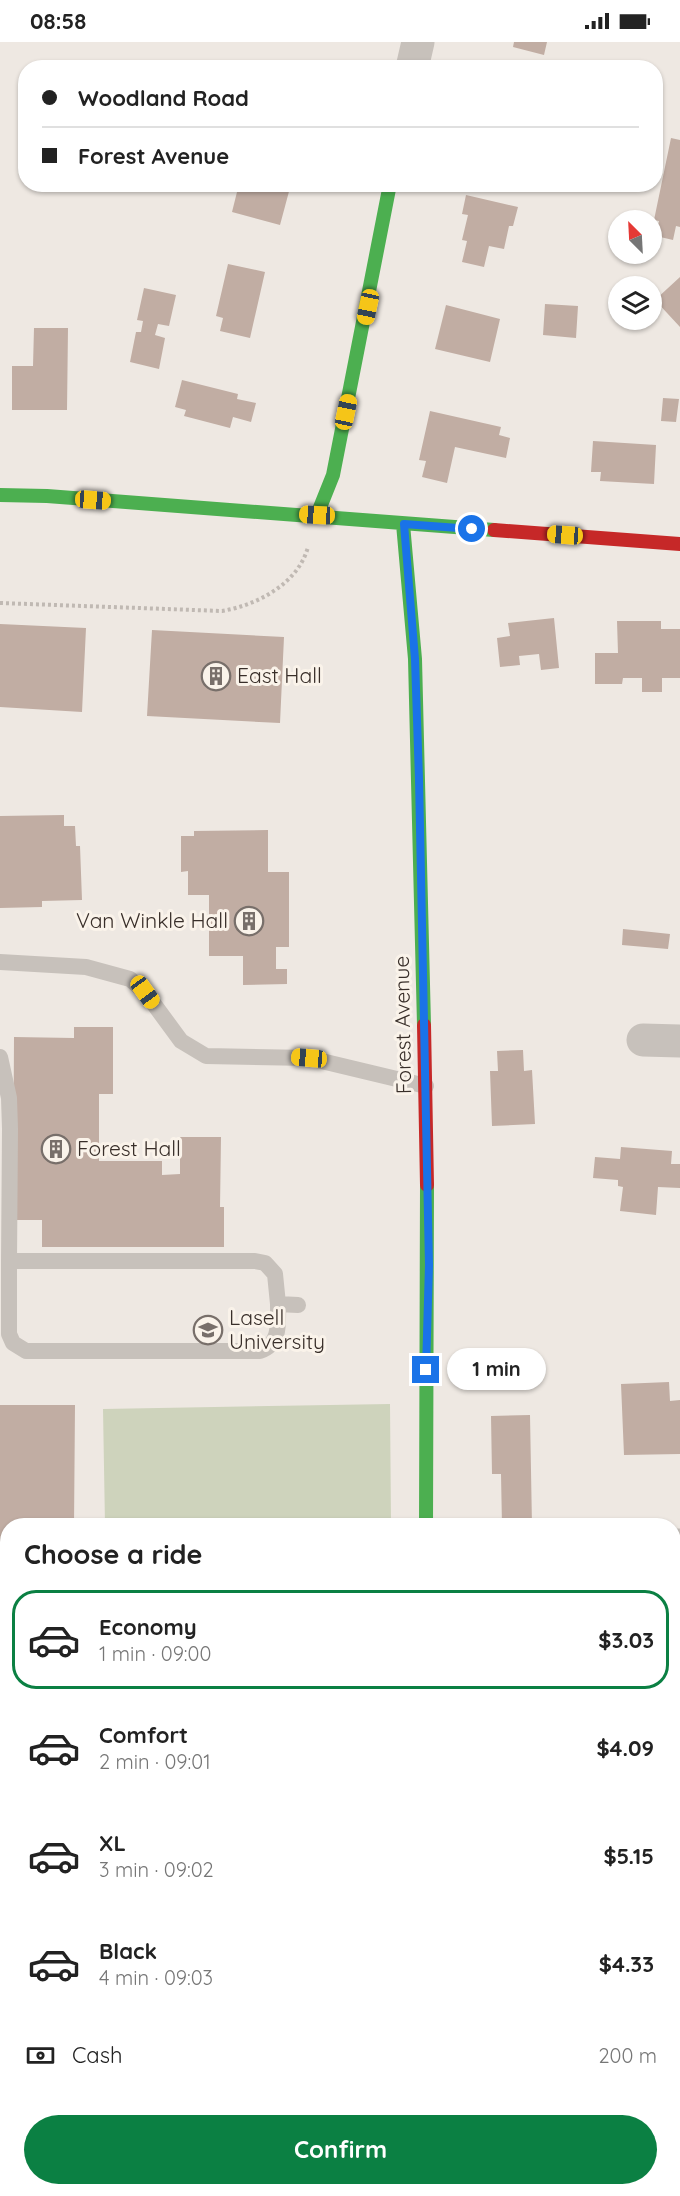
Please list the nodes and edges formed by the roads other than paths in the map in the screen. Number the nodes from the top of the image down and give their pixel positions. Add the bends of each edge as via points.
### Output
1 (418, 42) edge
2 (414, 60) edge
3 (388, 192) edge
4 (0, 495) edge
5 (317, 515) junction
6 (404, 524) junction
7 (680, 544) edge
8 (0, 962) edge
9 (643, 1040) dead end
10 (680, 1041) edge
11 (0, 1057) edge
12 (426, 1086) junction
13 (9, 1261) junction
14 (278, 1304) junction
15 (298, 1305) dead end
16 (426, 1518) edge

1 - 2 street
3 - 5 street via 333,475
4 - 5 street
5 - 6 street
6 - 7 street
6 - 12 street, Forest Avenue via 415,659
8 - 12 lane via 86,967 130,979 145,992 181,1041 206,1056 309,1058
9 - 10 street
11 - 13 lane via 9,1098
12 - 16 street, Forest Avenue via 429,1265
13 - 14 lane via 255,1261 265,1263 276,1274
13 - 14 lane via 9,1334 26,1351 260,1351 276,1339
14 - 15 lane

